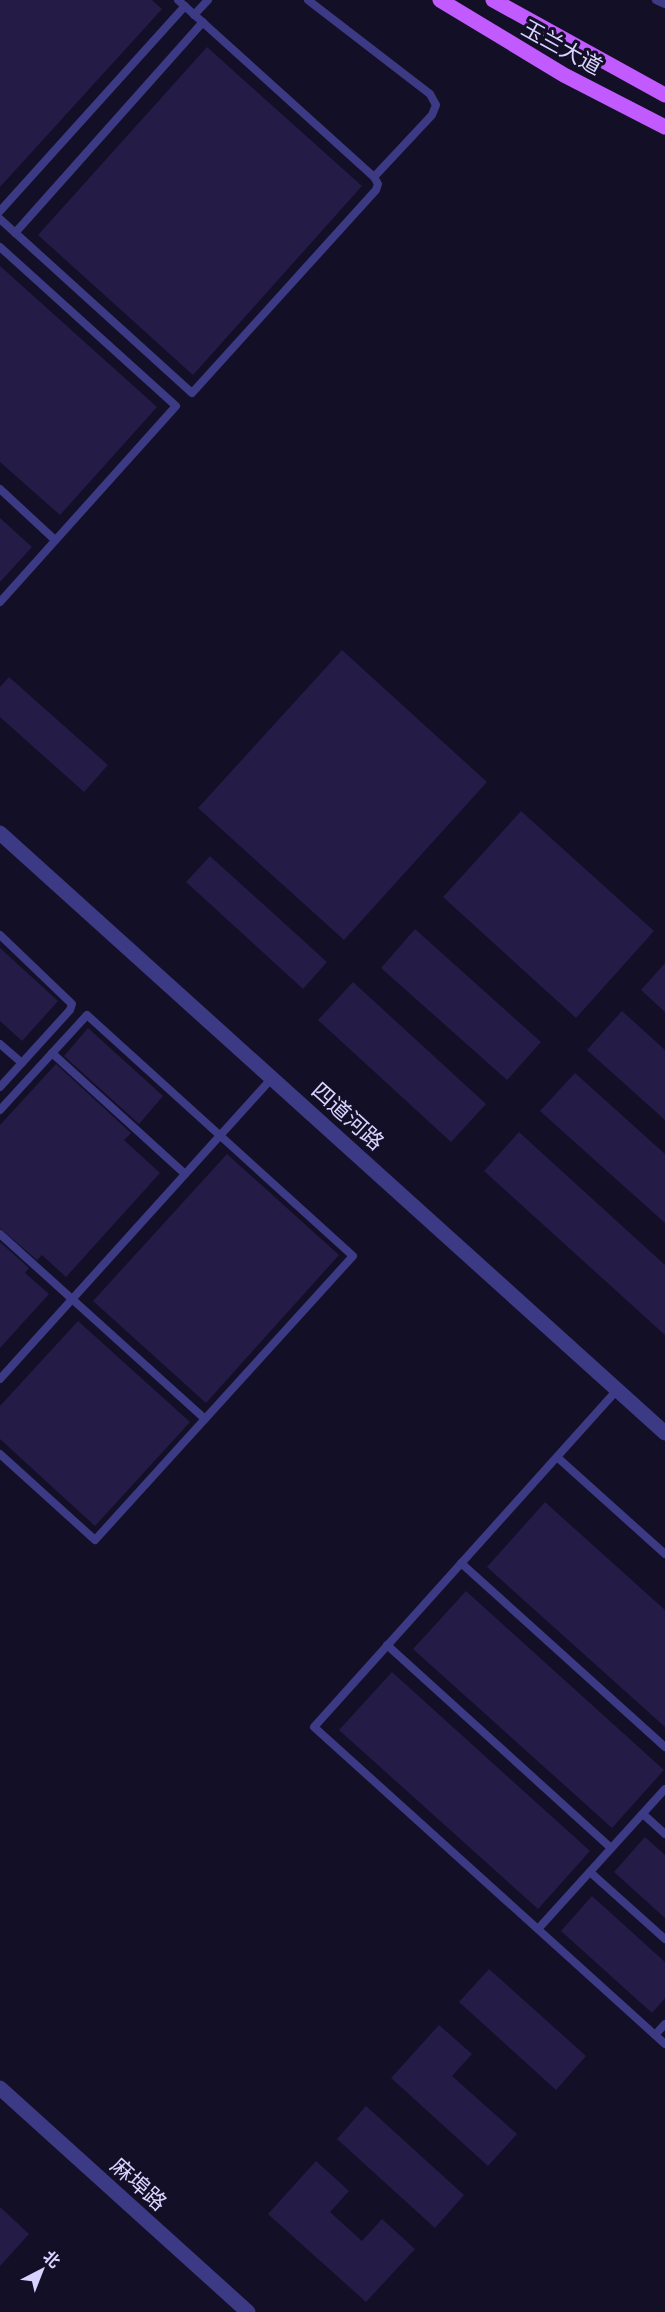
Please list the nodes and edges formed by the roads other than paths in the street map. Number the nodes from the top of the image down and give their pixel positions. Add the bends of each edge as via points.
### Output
1 (178, 0) edge
2 (208, 0) edge
3 (308, 0) edge
4 (441, 0) edge
5 (493, 0) edge
6 (656, 0) edge
7 (665, 4) edge
8 (185, 6) junction
9 (194, 15) junction
10 (202, 22) junction
11 (665, 95) edge
12 (665, 127) edge
13 (374, 177) junction
14 (0, 211) edge
15 (0, 219) edge
16 (15, 233) junction
17 (0, 247) edge
18 (0, 489) edge
19 (55, 540) junction
20 (0, 602) edge
21 (0, 833) edge
22 (0, 935) edge
23 (0, 1044) edge
24 (52, 1053) junction
25 (22, 1063) junction
26 (272, 1078) junction
27 (0, 1087) edge
28 (0, 1110) edge
29 (220, 1136) junction
30 (185, 1174) junction
31 (0, 1234) edge
32 (72, 1299) junction
33 (0, 1379) edge
34 (617, 1390) junction
35 (205, 1419) junction
36 (665, 1433) edge
37 (0, 1454) edge
38 (557, 1457) junction
39 (665, 1554) edge
40 (461, 1563) junction
41 (387, 1645) junction
42 (665, 1747) edge
43 (665, 1790) edge
44 (643, 1814) junction
45 (665, 1834) edge
46 (611, 1848) junction
47 (590, 1872) junction
48 (538, 1929) junction
49 (665, 1939) edge
50 (665, 2024) edge
51 (655, 2035) junction
52 (665, 2044) edge
53 (0, 2088) edge
54 (248, 2312) edge

1 - 8 lane
2 - 9 lane
3 - 13 lane via 430,94 436,105 432,116
4 - 12 main road, 玉兰大道 via 564,75
5 - 11 main road, 玉兰大道
6 - 7 lane
8 - 9 lane
8 - 14 lane
9 - 10 lane
10 - 13 lane
10 - 16 lane
13 - 16 lane via 376,190 192,393
15 - 16 lane
17 - 19 lane via 176,406
18 - 19 lane
19 - 20 lane
21 - 26 street, 四道河路
22 - 25 lane via 72,1004
23 - 25 lane
24 - 28 lane
24 - 29 lane via 87,1015
24 - 30 lane
25 - 27 lane
26 - 29 lane
26 - 34 street, 四道河路
29 - 30 lane
29 - 35 lane via 353,1256
30 - 32 lane
31 - 32 lane
32 - 33 lane
32 - 35 lane
34 - 36 street, 四道河路
34 - 38 lane
35 - 37 lane via 95,1540
38 - 39 lane
38 - 40 lane
40 - 41 lane
40 - 42 lane
41 - 46 lane
41 - 48 lane via 314,1727
43 - 44 lane
44 - 45 lane
44 - 46 lane
46 - 47 lane
47 - 48 lane
47 - 49 lane
48 - 51 lane
50 - 51 lane
51 - 52 lane
53 - 54 street, 麻埠路

